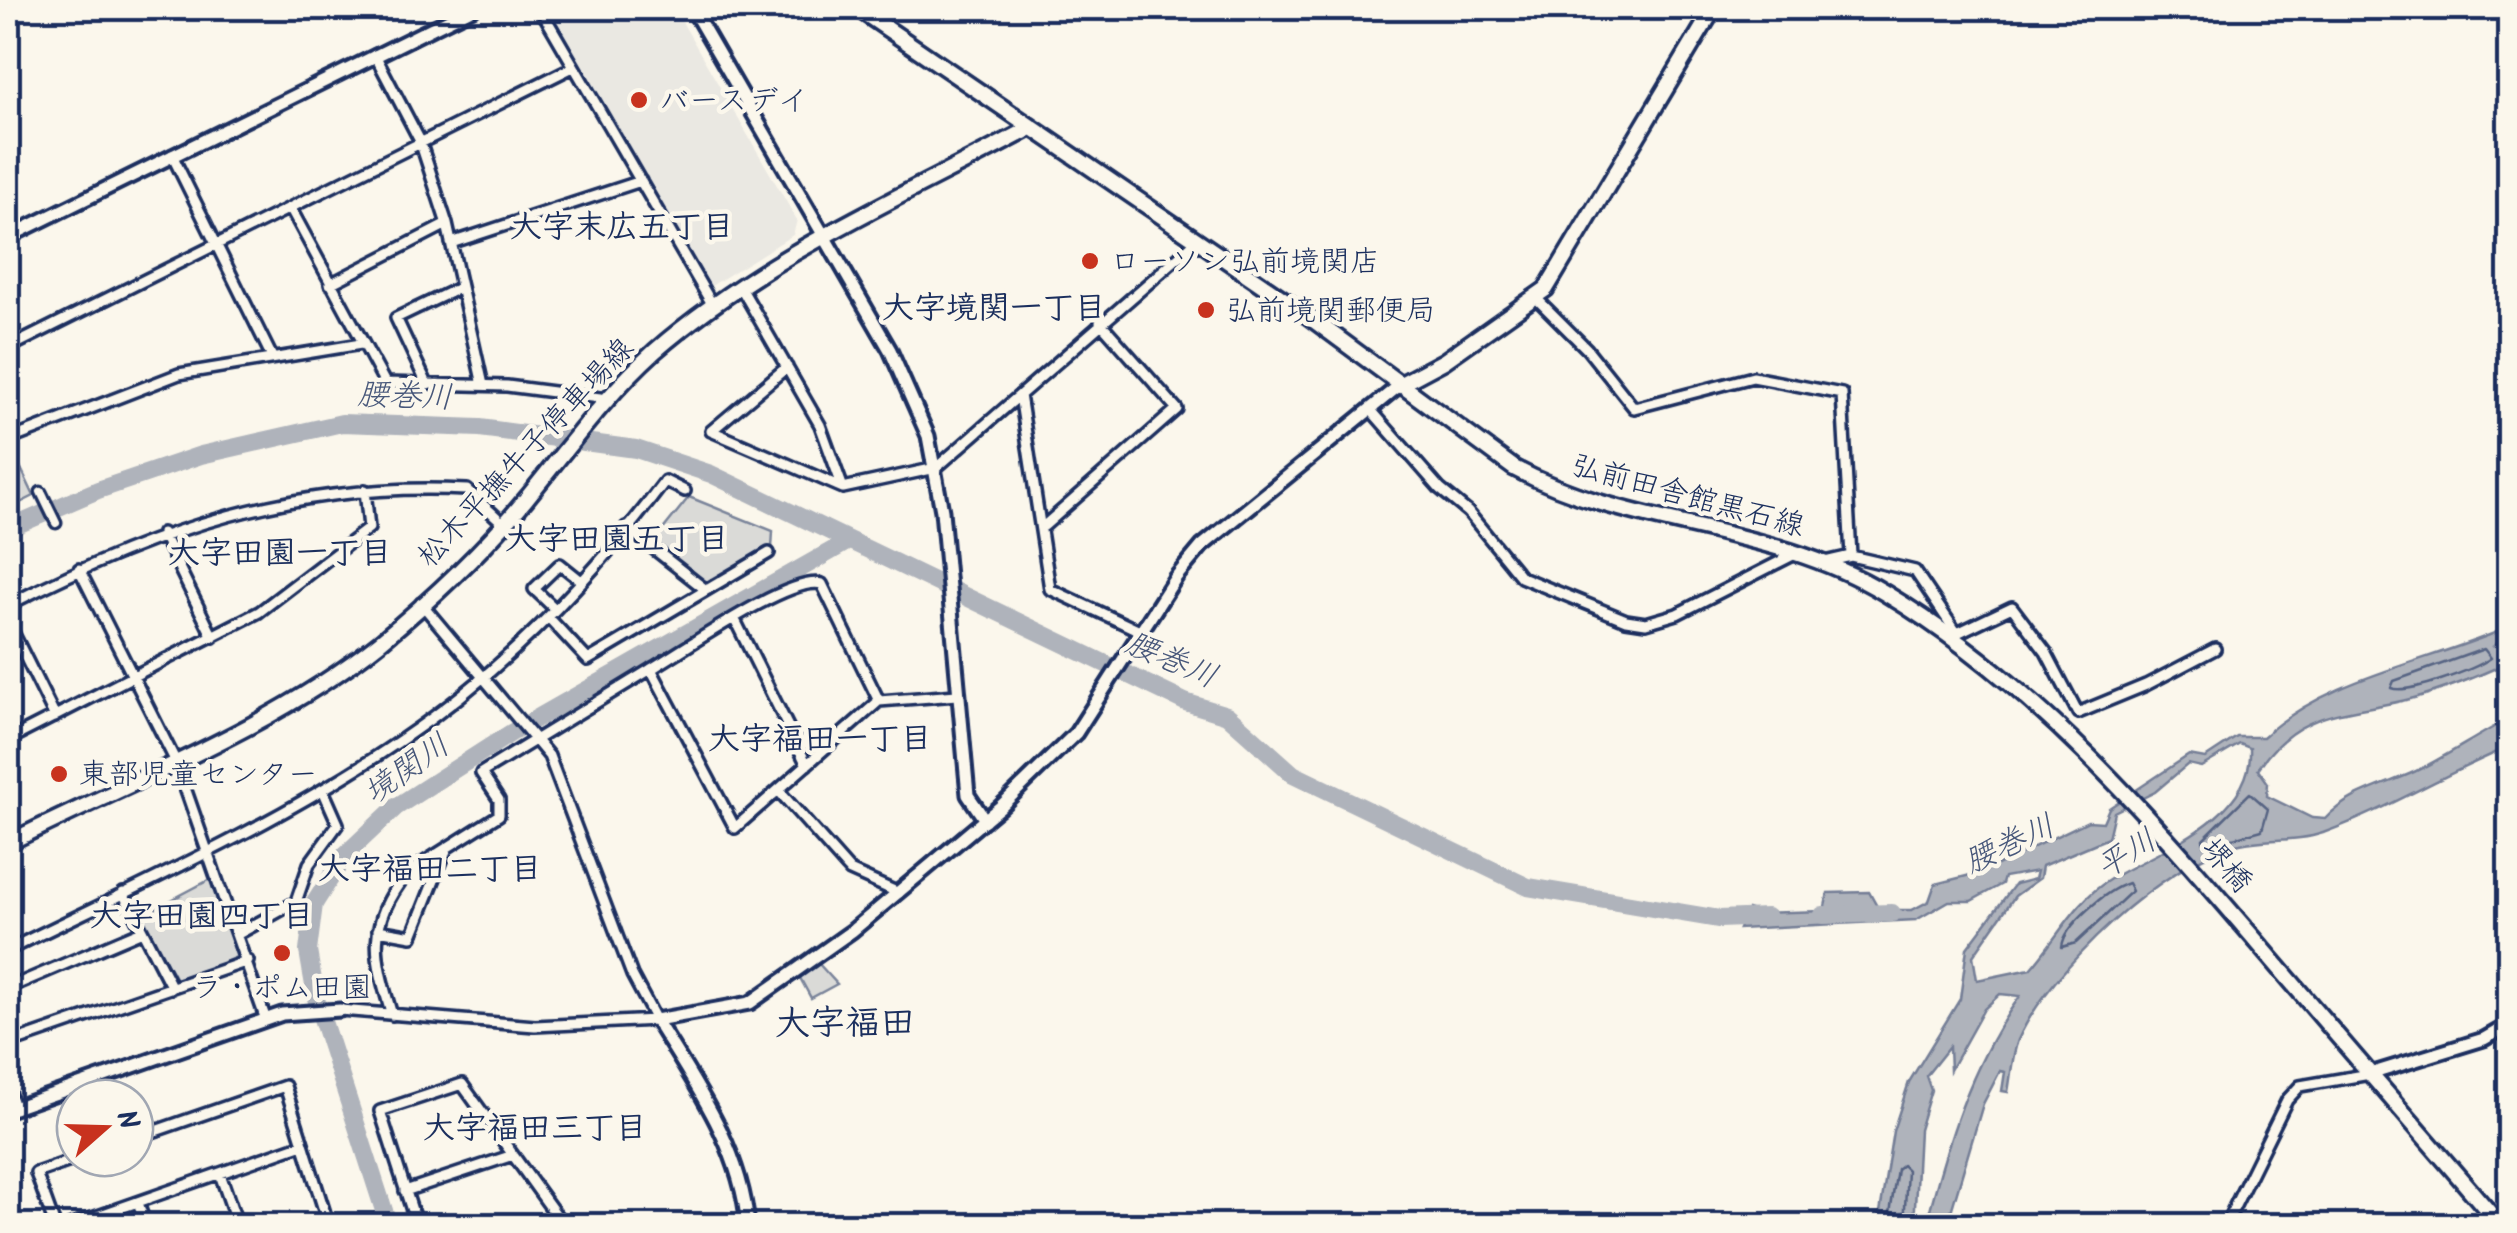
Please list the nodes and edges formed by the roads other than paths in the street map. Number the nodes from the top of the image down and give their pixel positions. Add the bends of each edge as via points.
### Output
1 (473, 8) edge
2 (540, 8) edge
3 (692, 8) edge
4 (857, 8) edge
5 (1714, 8) edge
6 (374, 56) junction
7 (573, 67) junction
8 (1031, 128) junction
9 (420, 142) junction
10 (172, 155) junction
11 (640, 181) junction
12 (291, 208) junction
13 (447, 224) junction
14 (823, 234) junction
15 (8, 237) edge
16 (1198, 240) junction
17 (451, 243) junction
18 (214, 246) junction
19 (330, 284) junction
20 (739, 285) junction
21 (461, 287) junction
22 (1537, 299) junction
23 (712, 304) junction
24 (1100, 322) junction
25 (361, 344) junction
26 (8, 348) edge
27 (271, 356) junction
28 (788, 367) junction
29 (427, 384) junction
30 (1402, 384) junction
31 (483, 385) junction
32 (1020, 395) junction
33 (608, 399) junction
34 (1370, 409) junction
35 (8, 420) edge
36 (936, 468) junction
37 (844, 488) junction
38 (364, 490) junction
39 (685, 491) dead end
40 (41, 492) dead end
41 (56, 524) dead end
42 (504, 524) junction
43 (1044, 526) junction
44 (626, 527) junction
45 (162, 533) junction
46 (1799, 552) junction
47 (770, 554) dead end
48 (1851, 556) junction
49 (1824, 562) junction
50 (78, 569) junction
51 (580, 580) junction
52 (706, 590) junction
53 (421, 603) junction
54 (8, 605) edge
55 (551, 613) junction
56 (735, 620) junction
57 (8, 622) edge
58 (1142, 632) junction
59 (1952, 635) junction
60 (213, 637) junction
61 (12, 645) edge
62 (2215, 648) dead end
63 (651, 669) junction
64 (134, 676) junction
65 (482, 677) junction
66 (958, 695) junction
67 (879, 701) junction
68 (55, 717) junction
69 (535, 738) junction
70 (8, 740) edge
71 (176, 762) junction
72 (807, 765) junction
73 (2103, 768) joint
74 (323, 790) junction
75 (778, 790) junction
76 (985, 820) junction
77 (8, 844) edge
78 (447, 848) junction
79 (207, 849) junction
80 (123, 893) junction
81 (899, 894) junction
82 (142, 930) junction
83 (378, 930) junction
84 (238, 934) junction
85 (8, 950) edge
86 (248, 960) junction
87 (8, 988) edge
88 (172, 988) junction
89 (340, 1010) joint
90 (392, 1015) junction
91 (266, 1020) junction
92 (656, 1020) junction
93 (2510, 1024) edge
94 (8, 1044) edge
95 (2370, 1074) junction
96 (8, 1088) edge
97 (11, 1109) edge
98 (155, 1131) edge
99 (304, 1144) junction
100 (513, 1155) junction
101 (55, 1166) edge
102 (220, 1174) junction
103 (405, 1191) junction
104 (138, 1203) junction
105 (55, 1226) edge
106 (69, 1226) edge
107 (146, 1226) edge
108 (238, 1226) edge
109 (330, 1226) edge
110 (417, 1226) edge
111 (564, 1226) edge
112 (748, 1226) edge
113 (2226, 1226) edge
114 (2501, 1226) edge

1 - 6 street
2 - 7 street
3 - 14 street
4 - 8 main road, 弘前田舎館黒石線
5 - 22 main road
6 - 9 street
6 - 10 street
7 - 9 street
7 - 11 street
8 - 14 main road, 松木平撫牛子停車場線
8 - 16 main road, 弘前田舎館黒石線
9 - 12 street
9 - 13 street
10 - 15 street
10 - 18 street
11 - 17 street
11 - 23 street
12 - 18 street
12 - 19 street
13 - 17 street
13 - 19 street
14 - 20 main road, 松木平撫牛子停車場線
14 - 36 street via 911,392
16 - 24 street
16 - 30 main road, 弘前田舎館黒石線
17 - 21 street
18 - 26 street
18 - 27 street
19 - 25 street
20 - 23 main road, 松木平撫牛子停車場線
20 - 28 street
21 - 29 street via 396,318
21 - 31 street
22 - 30 main road
22 - 48 street via 1634,408 1753,377 1842,394
23 - 33 main road, 松木平撫牛子停車場線
24 - 32 street
24 - 43 street via 1176,409
25 - 27 street
25 - 29 street via 384,383
27 - 35 street via 180,374 16,438
28 - 37 street
28 - 37 street via 711,430
29 - 31 street
30 - 34 street
30 - 46 main road, 弘前田舎館黒石線 via 1487,451 1542,483 1638,516
31 - 33 street
32 - 36 street
32 - 43 street
33 - 42 main road, 松木平撫牛子停車場線
34 - 46 street via 1522,578 1616,617 1646,623 1677,614
34 - 58 street via 1202,546
36 - 37 street
36 - 66 street
38 - 42 street via 466,490
38 - 45 street via 280,502
38 - 60 street via 369,528 308,578
39 - 44 street via 664,481
40 - 41 street
42 - 53 main road, 松木平撫牛子停車場線
43 - 58 street via 1050,588
44 - 51 street
44 - 52 street
45 - 50 street
45 - 60 street
46 - 49 main road, 弘前田舎館黒石線
47 - 52 street
48 - 49 street
48 - 59 street via 1914,571
49 - 59 main road, 弘前田舎館黒石線
50 - 54 street
50 - 64 street
51 - 55 street
51 - 55 street via 560,564 534,589
52 - 55 street via 588,660
53 - 65 street
53 - 71 main road, 松木平撫牛子停車場線 via 337,671
55 - 65 street
56 - 63 street
56 - 67 street via 801,584 822,584
56 - 72 street
57 - 61 street
58 - 76 street via 1107,690 1032,779
59 - 62 street via 2012,607 2046,652 2078,714
59 - 73 main road, 弘前田舎館黒石線
60 - 64 street
61 - 68 street
63 - 69 street
63 - 75 street via 735,828
64 - 68 street
64 - 71 street
65 - 69 street
65 - 74 street
66 - 67 street
66 - 76 street via 968,795
67 - 72 street
68 - 70 street
69 - 78 street via 482,773 500,815
69 - 92 street
71 - 77 main road, 松木平撫牛子停車場線
71 - 79 street
72 - 75 street
73 - 95 main road, 堺橋
74 - 79 street
74 - 84 street via 338,824 309,864 296,902
75 - 81 street via 850,872
76 - 81 street
78 - 83 street via 407,873 382,911
78 - 83 street via 412,936
79 - 80 street
79 - 84 street
80 - 82 street
80 - 85 street
81 - 92 street via 750,1004
82 - 87 street
82 - 88 street
83 - 90 street via 374,947
84 - 86 street
86 - 88 street
86 - 91 street
88 - 94 street
89 - 90 street
89 - 91 street via 299,1009
90 - 92 street via 535,1026
91 - 97 street
92 - 112 street via 720,1126
93 - 95 street via 2484,1039
95 - 113 street via 2300,1086
95 - 114 main road
96 - 97 street
98 - 99 street via 285,1086
99 - 102 street
99 - 109 street
100 - 103 street
100 - 103 street via 462,1084 380,1111
100 - 111 street
101 - 105 street via 36,1173
102 - 104 street
102 - 108 street
103 - 110 street
104 - 106 street
104 - 107 street

